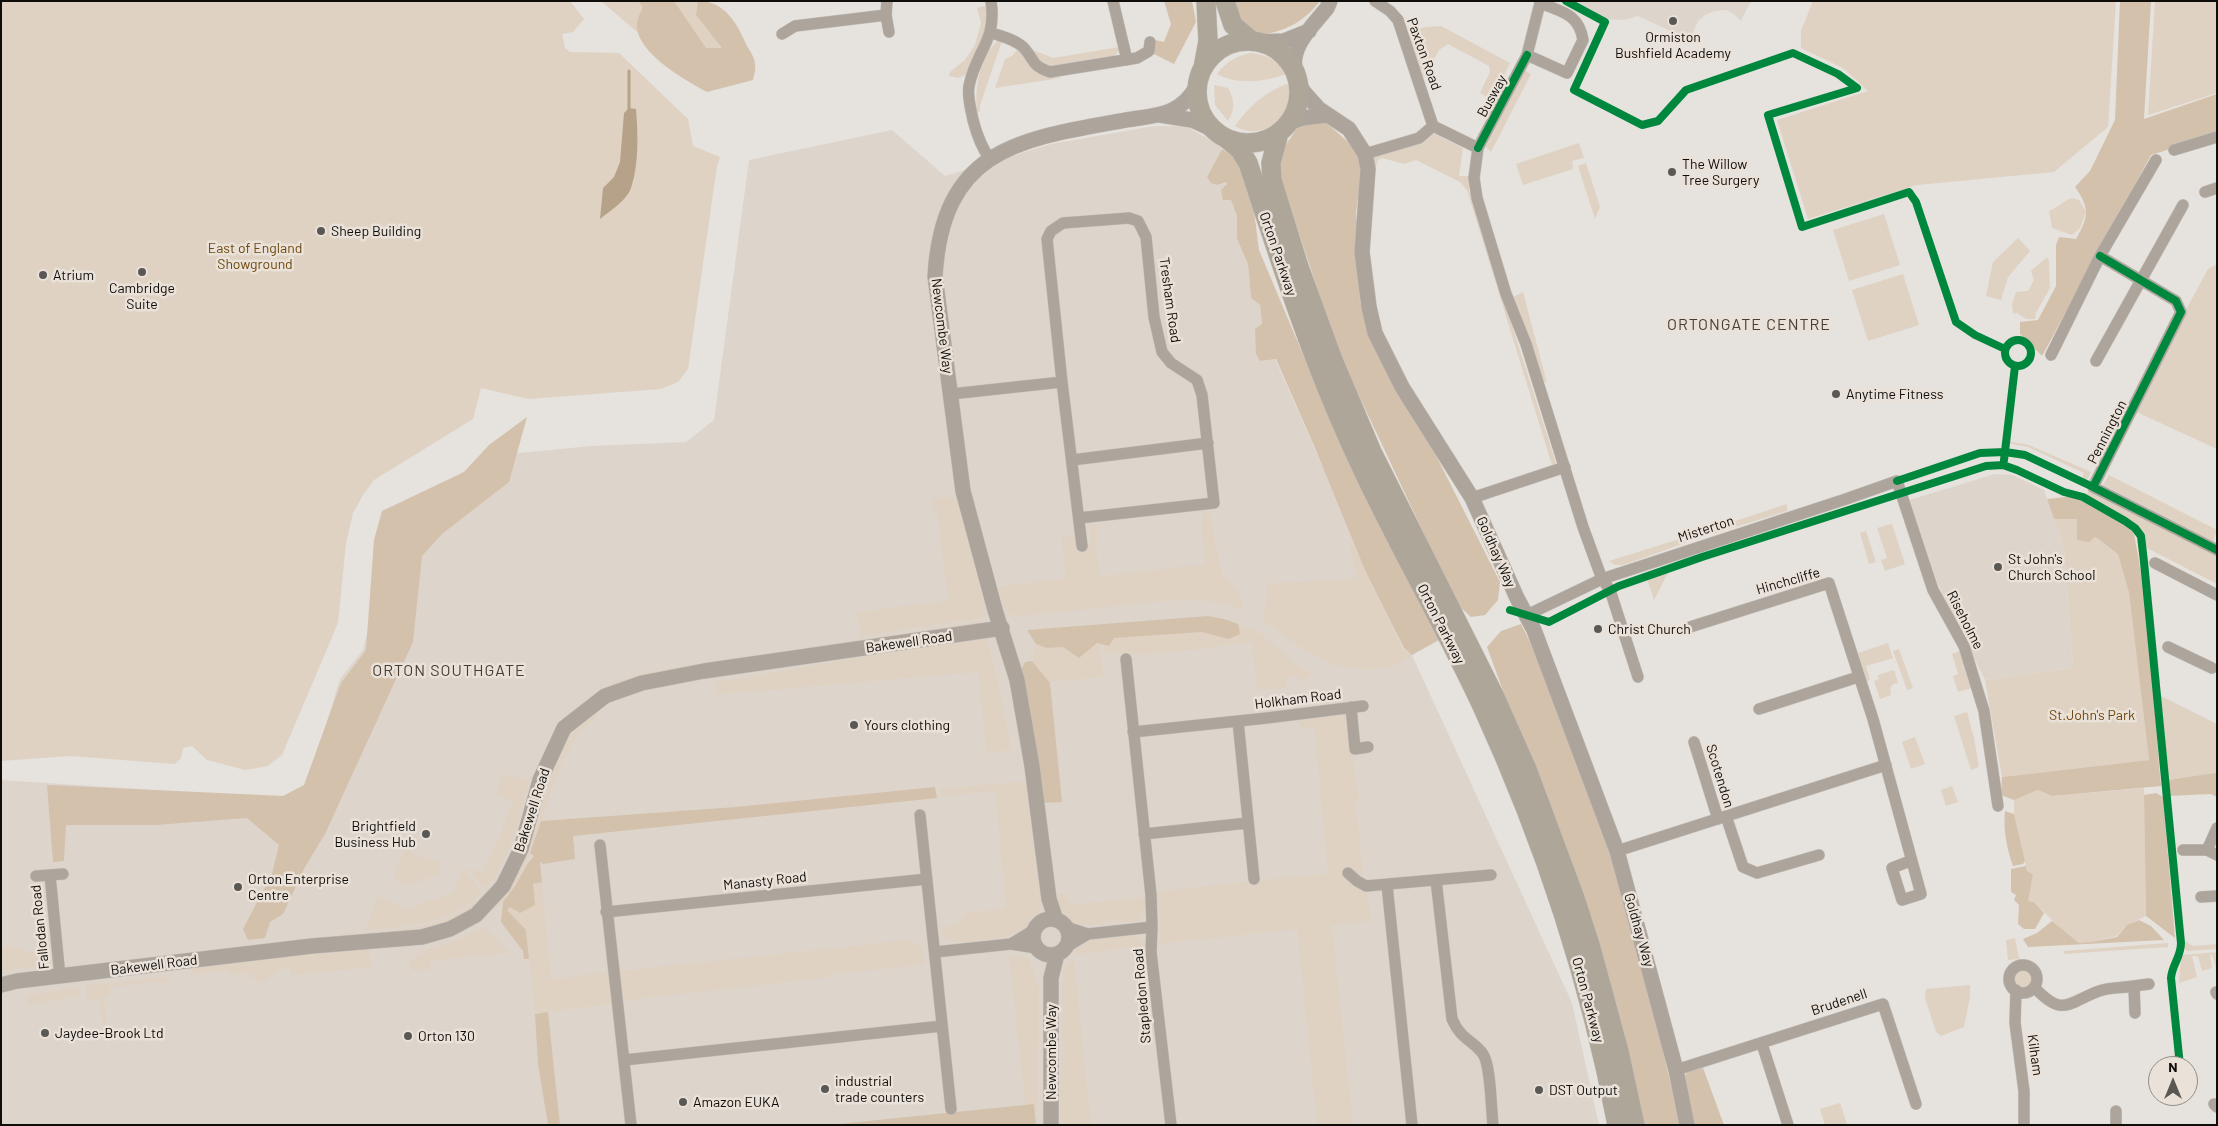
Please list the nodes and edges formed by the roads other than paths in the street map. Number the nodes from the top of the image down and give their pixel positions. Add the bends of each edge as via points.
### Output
1 (887, 1) edge
2 (991, 1) edge
3 (1113, 1) edge
4 (1206, 1) edge
5 (1224, 1) edge
6 (1330, 1) edge
7 (1375, 1) edge
8 (886, 15) junction
9 (1309, 30) junction
10 (889, 32) dead end
11 (991, 33) junction
12 (782, 34) dead end
13 (1150, 42) dead end
14 (1255, 42) junction
15 (1527, 55) junction
16 (1127, 60) junction
17 (1297, 76) junction
18 (1200, 77) junction
19 (1160, 115) junction
20 (1328, 116) junction
21 (1433, 126) junction
22 (1284, 128) junction
23 (1220, 134) junction
24 (2217, 137) edge
25 (1478, 148) junction
26 (2174, 150) dead end
27 (1365, 154) junction
28 (990, 158) junction
29 (2156, 160) dead end
30 (2217, 188) edge
31 (2205, 192) dead end
32 (2183, 205) dead end
33 (2100, 256) junction
34 (2141, 281) junction
35 (2051, 355) dead end
36 (2096, 361) dead end
37 (1062, 382) junction
38 (951, 394) junction
39 (1208, 443) junction
40 (1072, 460) junction
41 (1565, 467) junction
42 (1897, 480) joint
43 (1472, 498) junction
44 (1079, 518) junction
45 (1082, 546) dead end
46 (2217, 550) edge
47 (2155, 562) dead end
48 (1602, 579) junction
49 (2217, 595) edge
50 (1527, 616) junction
51 (1690, 627) dead end
52 (1002, 628) junction
53 (2168, 647) dead end
54 (1126, 660) dead end
55 (2215, 666) edge
56 (1638, 677) dead end
57 (1858, 677) junction
58 (1363, 706) dead end
59 (1351, 708) junction
60 (1759, 709) dead end
61 (1238, 721) junction
62 (1133, 732) junction
63 (1694, 742) dead end
64 (1368, 747) dead end
65 (1886, 765) junction
66 (1998, 806) dead end
67 (920, 815) dead end
68 (1722, 817) junction
69 (1248, 823) junction
70 (2217, 828) edge
71 (1144, 834) junction
72 (600, 845) dead end
73 (2183, 850) dead end
74 (1617, 851) junction
75 (2212, 852) edge
76 (1819, 854) dead end
77 (1910, 861) dead end
78 (1348, 873) dead end
79 (63, 874) dead end
80 (50, 875) junction
81 (1491, 875) dead end
82 (36, 876) dead end
83 (1254, 879) dead end
84 (927, 880) junction
85 (1436, 880) junction
86 (1387, 885) junction
87 (2217, 896) edge
88 (2201, 897) dead end
89 (606, 912) junction
90 (1049, 924) junction
91 (1152, 927) junction
92 (1088, 934) junction
93 (1011, 944) junction
94 (1050, 951) junction
95 (935, 952) junction
96 (60, 977) junction
97 (2149, 984) dead end
98 (1, 985) edge
99 (2134, 986) junction
100 (2034, 987) junction
101 (2016, 990) junction
102 (2135, 1013) dead end
103 (942, 1026) junction
104 (1762, 1044) junction
105 (624, 1060) junction
106 (1676, 1070) junction
107 (1916, 1104) dead end
108 (951, 1110) dead end
109 (2116, 1111) dead end
110 (631, 1125) edge
111 (1051, 1125) edge
112 (1170, 1125) edge
113 (1412, 1125) edge
114 (1492, 1125) edge
115 (1617, 1125) edge
116 (1635, 1125) edge
117 (1687, 1125) edge
118 (1788, 1125) edge
119 (2024, 1125) edge
120 (2116, 1125) edge

1 - 8 street
2 - 11 street via 994,17
3 - 16 street
4 - 18 main road via 1208,41
5 - 14 main road via 1233,25
6 - 9 street
7 - 21 street, Paxton Road via 1390,11 1400,26
8 - 10 street
8 - 12 street via 795,26
9 - 14 street via 1284,41
9 - 17 street via 1294,54
11 - 16 street via 1006,36 1020,45 1036,66 1050,72
11 - 28 street via 968,87 978,138
13 - 16 street via 1149,51 1144,56
14 - 17 main road via 1276,50 1290,63
14 - 18 main road via 1240,42 1218,51
15 - 15 street, Busway via 1540,3 1574,18 1579,24 1583,40 1567,73
15 - 25 street, Busway
17 - 20 street, Goldhay Way via 1310,101
17 - 22 main road via 1299,95 1296,110
18 - 19 street, Newcombe Way via 1186,102
18 - 23 main road via 1200,110
19 - 23 street, Newcombe Way via 1192,120
19 - 28 street, Newcombe Way via 1048,134 1016,144
20 - 22 street via 1308,117
20 - 27 street, Goldhay Way via 1349,129
21 - 25 street
21 - 27 street via 1419,138
22 - 23 main road via 1267,140 1254,143 1240,143
22 - 116 main road, Orton Parkway via 1271,164 1272,180 1299,267 1333,360 1372,452 1496,697 1530,778 1591,948
23 - 115 main road, Orton Parkway via 1240,150 1248,164 1308,338 1357,459 1452,646 1512,775 1540,845 1576,954
24 - 26 street
25 - 41 street, Busway via 1474,178 1477,198
27 - 43 street, Goldhay Way via 1368,169 1362,252 1368,307 1376,333 1402,387
28 - 38 street, Newcombe Way via 954,197 943,222 936,253 935,276
29 - 33 street
30 - 31 street
32 - 34 street
33 - 34 street, Pennington
33 - 35 street
34 - 36 street
34 - 46 street, Pennington via 2176,301 2181,312 2094,487
37 - 38 street
37 - 39 street, Tresham Road via 1047,239 1051,231 1063,223 1129,218 1138,222 1146,237 1154,317 1162,352 1171,363 1197,380
37 - 40 street, Tresham Road
38 - 52 street, Newcombe Way via 963,491
39 - 40 street
39 - 44 street, Tresham Road via 1214,503
40 - 44 street, Tresham Road
41 - 43 street
41 - 48 street, Busway
42 - 48 street, Misterton
42 - 66 street, Riseholme via 1933,590 1964,646 1984,711
43 - 50 street, Goldhay Way
44 - 45 street, Tresham Road
47 - 49 street
48 - 50 street, Misterton
48 - 56 street, Busway via 1610,590
50 - 74 street, Goldhay Way
51 - 57 street, Hinchcliffe via 1828,583
52 - 90 street, Newcombe Way via 1017,680 1032,766 1049,899
52 - 96 street, Bakewell Road via 704,671 642,683 605,696 564,728 540,780 521,849 503,886 476,915 450,929 422,937 312,946
53 - 55 street
54 - 62 street
57 - 60 street
57 - 65 street, Hinchcliffe
58 - 59 street, Holkham Road
59 - 61 street, Holkham Road
59 - 64 street via 1355,749
61 - 62 street, Holkham Road
61 - 69 street, Holkham Road
62 - 71 street
63 - 68 street, Scotendon
65 - 68 street
65 - 77 street, Hinchcliffe via 1908,842
67 - 84 street
68 - 74 street
68 - 76 street via 1743,867 1757,873
69 - 71 street
69 - 83 street, Holkham Road
70 - 75 street
71 - 91 street
72 - 89 street
73 - 75 street
74 - 106 street, Goldhay Way
78 - 86 street via 1356,882 1366,886
79 - 80 street, Fallodan Road
80 - 82 street, Fallodan Road
80 - 96 street, Fallodan Road
81 - 85 street
84 - 89 street, Manasty Road
84 - 95 street
85 - 86 street
85 - 114 street via 1452,1019 1461,1035 1483,1054 1487,1065
86 - 113 street
87 - 88 street
89 - 105 street
90 - 92 street, Stapledon Road
90 - 93 street
90 - 94 street via 1033,942
90 - 94 street via 1069,939
91 - 92 street, Stapledon Road
91 - 112 street, Stapledon Road via 1151,952
92 - 94 street, Stapledon Road
93 - 94 street
93 - 95 street
94 - 111 street, Newcombe Way
95 - 103 street
96 - 98 street, Bakewell Road
97 - 99 street
99 - 100 street via 2100,990 2066,1006 2047,1001
99 - 102 street
100 - 101 street via 2027,992
100 - 101 street, Kilham via 2037,978 2034,970 2021,965 2010,976 2010,984
101 - 119 street, Kilham via 2015,1023 2024,1091
103 - 105 street
103 - 108 street
104 - 106 street, Brudenell
104 - 107 street, Brudenell via 1882,1004
104 - 118 street
105 - 110 street
106 - 117 street, Goldhay Way
109 - 120 street

